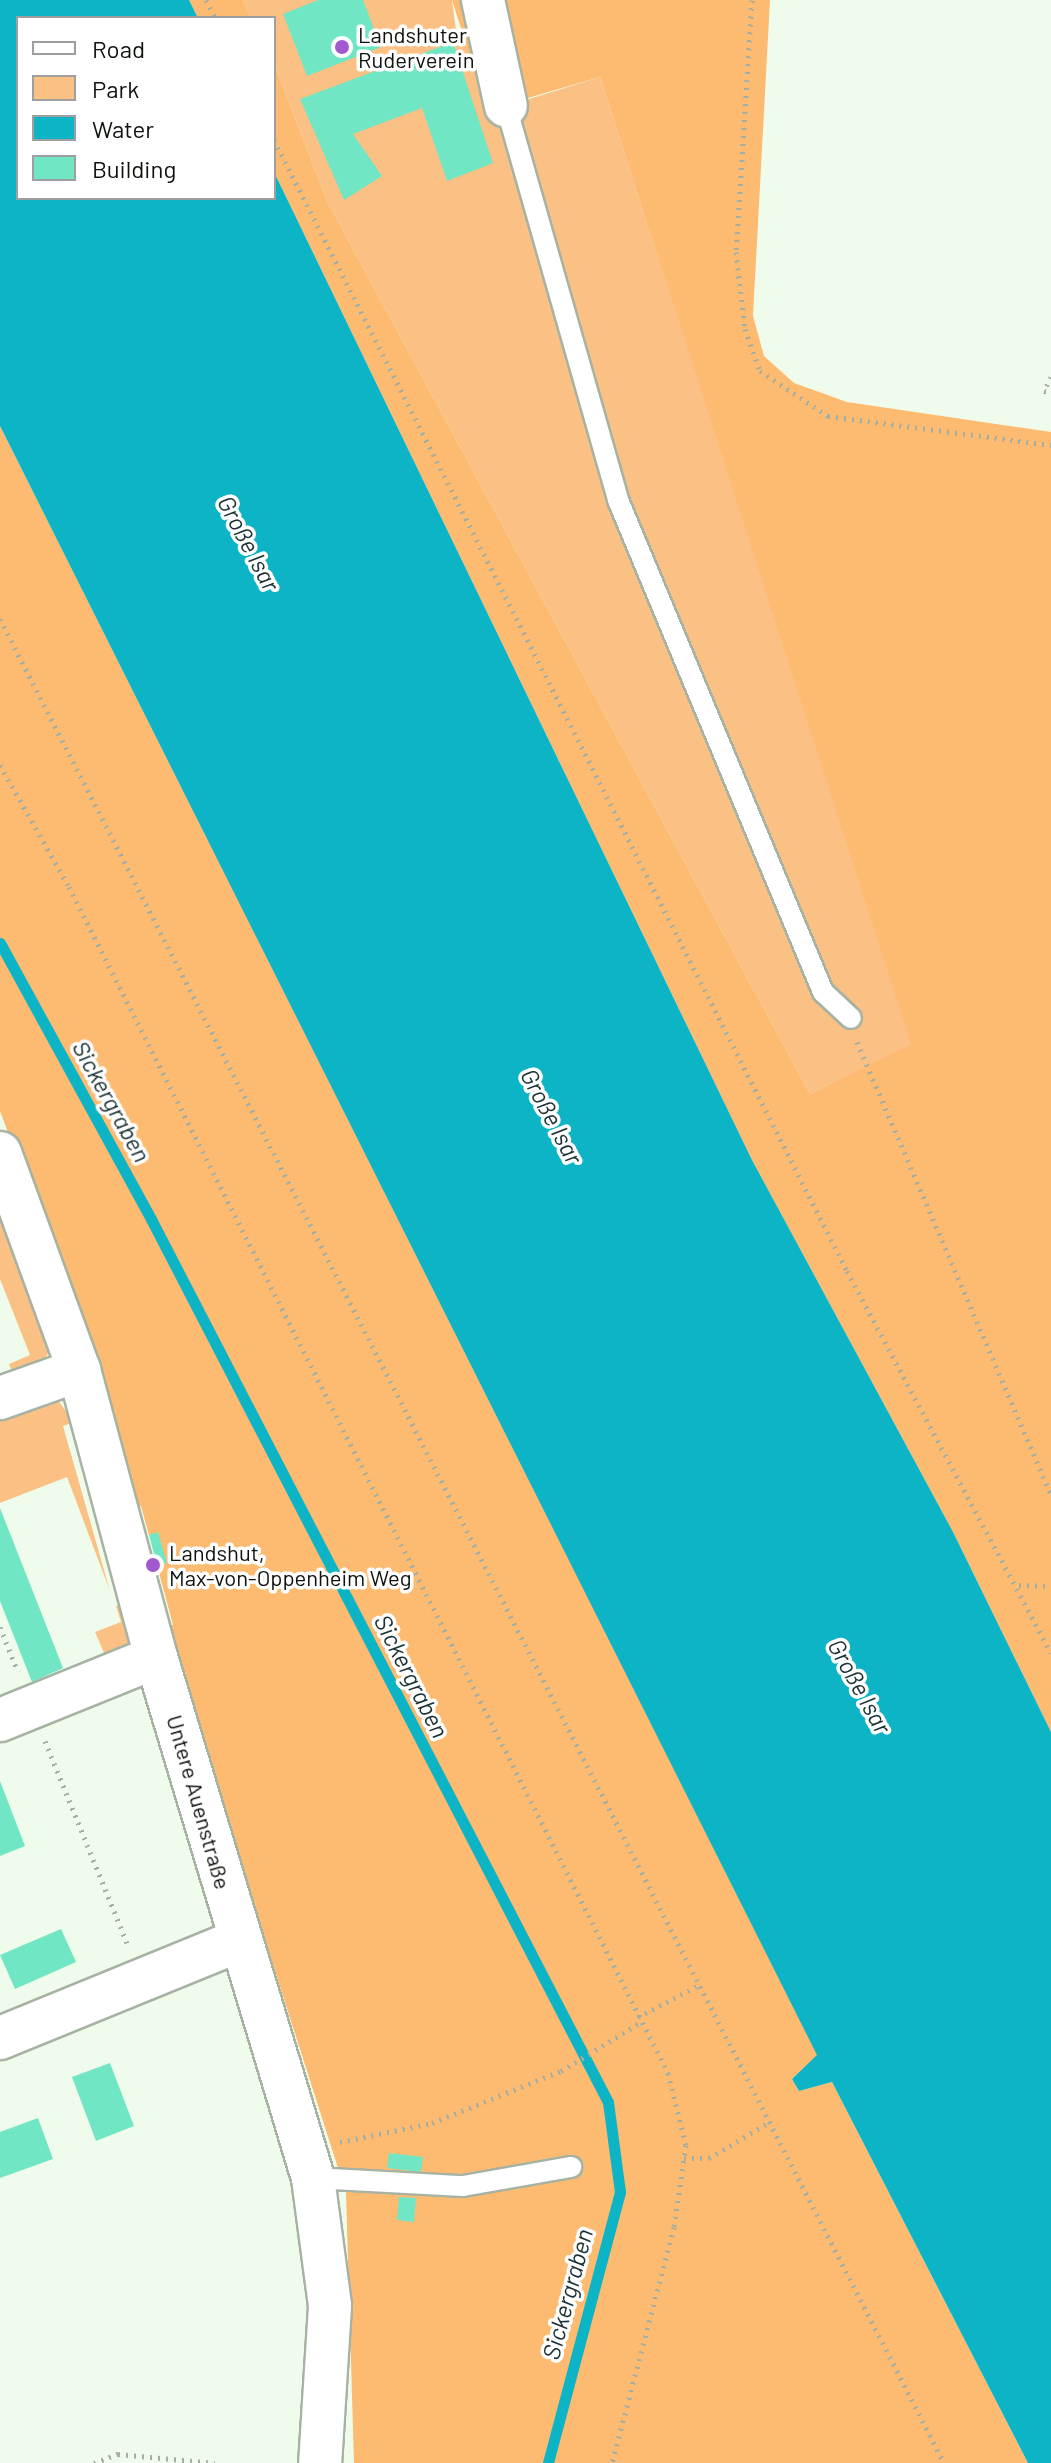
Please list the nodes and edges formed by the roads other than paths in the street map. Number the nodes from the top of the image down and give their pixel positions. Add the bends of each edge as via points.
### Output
1 (483, 0) edge
2 (506, 106) joint
3 (851, 1018) dead end
4 (0, 1153) edge
5 (79, 1370) junction
6 (0, 1398) edge
7 (156, 1657) junction
8 (16, 1714) edge
9 (240, 1940) junction
10 (0, 2038) edge
11 (309, 2165) junction
12 (571, 2167) dead end
13 (320, 2463) edge

1 - 2 street
2 - 3 lane via 618,500 823,992
4 - 5 street, Untere Auenstraße
5 - 6 street
5 - 7 street, Untere Auenstraße
7 - 8 street
7 - 9 street, Untere Auenstraße
9 - 10 street
9 - 11 street, Untere Auenstraße
11 - 12 lane via 463,2186
11 - 13 street, Untere Auenstraße via 330,2306

